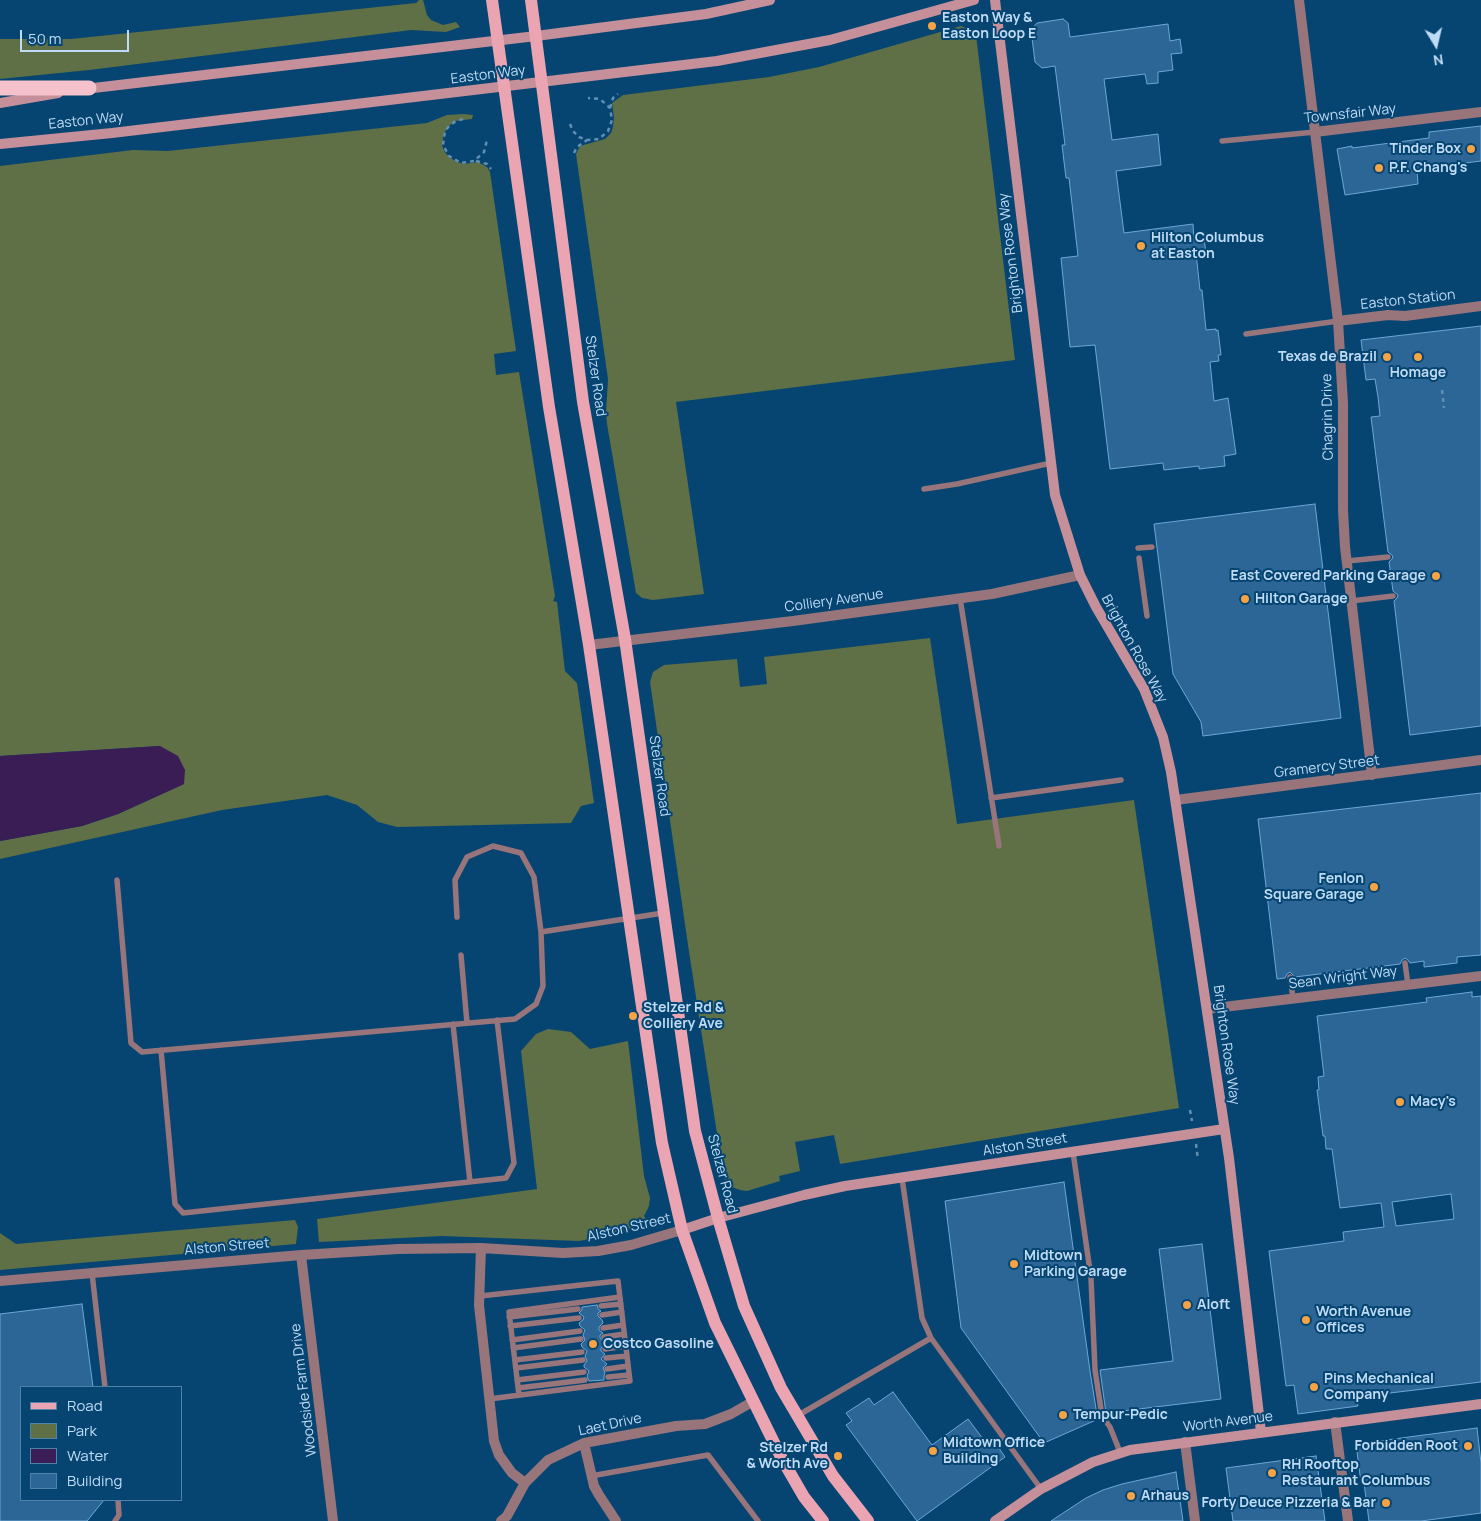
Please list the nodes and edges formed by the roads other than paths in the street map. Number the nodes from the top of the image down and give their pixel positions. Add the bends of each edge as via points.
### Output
1 (492, 0) edge
2 (531, 0) edge
3 (770, 0) edge
4 (974, 0) edge
5 (995, 0) edge
6 (1299, 0) edge
7 (536, 36) junction
8 (497, 40) junction
9 (542, 82) junction
10 (504, 86) junction
11 (0, 88) edge
12 (89, 88) junction
13 (0, 103) edge
14 (1481, 112) edge
15 (1315, 132) junction
16 (1222, 141) dead end
17 (0, 144) edge
18 (1481, 306) edge
19 (1338, 321) junction
20 (1246, 334) dead end
21 (1050, 463) junction
22 (924, 489) dead end
23 (1152, 547) dead end
24 (1138, 548) dead end
25 (1388, 556) dead end
26 (1139, 558) dead end
27 (1347, 561) junction
28 (1080, 575) junction
29 (1393, 596) dead end
30 (960, 598) junction
31 (1351, 601) junction
32 (1147, 616) dead end
33 (624, 640) junction
34 (589, 645) junction
35 (1481, 760) edge
36 (1372, 775) junction
37 (1121, 780) dead end
38 (991, 798) junction
39 (1176, 800) junction
40 (999, 846) dead end
41 (117, 880) dead end
42 (663, 913) junction
43 (457, 917) dead end
44 (629, 918) junction
45 (541, 932) junction
46 (461, 955) dead end
47 (1406, 964) dead end
48 (1481, 976) edge
49 (1290, 977) dead end
50 (1408, 984) junction
51 (1293, 998) junction
52 (1207, 1009) junction
53 (497, 1020) junction
54 (467, 1023) junction
55 (453, 1024) junction
56 (161, 1050) junction
57 (1224, 1129) junction
58 (1073, 1152) junction
59 (902, 1178) junction
60 (470, 1182) junction
61 (718, 1218) junction
62 (682, 1230) junction
63 (481, 1248) junction
64 (301, 1255) junction
65 (92, 1273) junction
66 (0, 1281) edge
67 (480, 1296) junction
68 (620, 1297) junction
69 (621, 1304) junction
70 (601, 1306) dead end
71 (578, 1309) dead end
72 (622, 1312) junction
73 (602, 1315) dead end
74 (509, 1317) junction
75 (579, 1318) dead end
76 (623, 1325) junction
77 (510, 1326) junction
78 (603, 1328) dead end
79 (580, 1331) dead end
80 (624, 1334) junction
81 (604, 1337) dead end
82 (931, 1338) junction
83 (581, 1339) dead end
84 (512, 1340) junction
85 (626, 1346) junction
86 (513, 1348) junction
87 (605, 1349) dead end
88 (582, 1352) dead end
89 (627, 1356) junction
90 (606, 1358) dead end
91 (514, 1360) junction
92 (583, 1360) dead end
93 (628, 1366) junction
94 (516, 1368) junction
95 (607, 1369) dead end
96 (584, 1372) dead end
97 (629, 1375) junction
98 (608, 1377) dead end
99 (517, 1380) junction
100 (585, 1380) dead end
101 (105, 1386) edge
102 (519, 1392) junction
103 (490, 1399) junction
104 (752, 1402) junction
105 (1481, 1404) edge
106 (797, 1416) junction
107 (1335, 1422) junction
108 (1261, 1432) junction
109 (1184, 1442) junction
110 (584, 1443) junction
111 (1120, 1452) junction
112 (591, 1476) junction
113 (525, 1483) junction
114 (1041, 1489) junction
115 (118, 1501) edge
116 (115, 1521) edge
117 (334, 1521) edge
118 (501, 1521) edge
119 (616, 1521) edge
120 (758, 1521) edge
121 (823, 1521) edge
122 (868, 1521) edge
123 (995, 1521) edge
124 (1194, 1521) edge
125 (1348, 1521) edge

1 - 8 main road
2 - 7 main road, Stelzer Road
3 - 7 street via 706,14
4 - 9 street, Easton Way via 830,40 771,52
5 - 21 street, Brighton Rose Way
6 - 15 street, Chagrin Drive
7 - 8 street
7 - 9 main road, Stelzer Road
8 - 10 main road
8 - 12 street
9 - 10 street, Easton Way
9 - 33 main road, Stelzer Road via 583,402
10 - 17 street, Easton Way
10 - 34 main road via 550,407
11 - 12 highway
12 - 13 street
14 - 15 street, Townsfair Way
15 - 16 lane, Townsfair Way
15 - 19 street, Chagrin Drive
18 - 19 street, Easton Station
19 - 20 lane
19 - 27 street, Chagrin Drive
21 - 22 lane
21 - 28 street, Brighton Rose Way via 1058,505
23 - 24 lane
25 - 27 lane
26 - 32 lane
27 - 31 street, Chagrin Drive
28 - 30 street, Colliery Avenue
28 - 39 street, Brighton Rose Way via 1150,704 1167,751
29 - 31 lane
30 - 33 street, Colliery Avenue
30 - 38 lane
31 - 36 street, Chagrin Drive
33 - 34 street, Colliery Avenue
33 - 42 main road, Stelzer Road
34 - 44 main road
35 - 36 street, Gramercy Street
36 - 39 street, Gramercy Street
37 - 38 lane
38 - 40 lane
39 - 52 street, Brighton Rose Way
41 - 56 lane via 131,1043 142,1052
42 - 44 lane
42 - 61 main road, Stelzer Road via 695,1132
43 - 45 lane via 455,880 467,857 493,846 521,853 534,877
44 - 45 lane
44 - 62 main road via 662,1143
45 - 53 lane via 543,986 536,1004 515,1019
46 - 54 lane
47 - 50 lane
48 - 50 street, Sean Wright Way
49 - 51 lane
50 - 51 street, Sean Wright Way
51 - 52 street, Sean Wright Way
52 - 57 street, Brighton Rose Way
53 - 54 lane
53 - 60 lane via 514,1163 506,1178
54 - 55 lane
55 - 56 lane
55 - 60 lane
56 - 60 lane via 176,1204 183,1213
57 - 58 street, Alston Street
57 - 108 street, Brighton Rose Way
58 - 59 street, Alston Street
58 - 111 lane via 1091,1278 1094,1370 1102,1416
59 - 61 street, Alston Street via 845,1186
59 - 82 lane via 922,1318
61 - 62 street, Alston Street
61 - 106 main road, Stelzer Road via 744,1306
62 - 63 street, Alston Street via 598,1251 563,1253
62 - 104 main road via 715,1323
63 - 64 street, Alston Street
63 - 67 street
64 - 65 street, Alston Street
64 - 117 street, Woodside Farm Drive
65 - 66 street, Alston Street
65 - 101 lane
67 - 68 lane via 618,1281
67 - 103 street
68 - 69 lane
68 - 74 lane via 509,1312
69 - 70 lane
69 - 72 lane
71 - 74 lane
72 - 73 lane
72 - 76 lane
74 - 77 lane
75 - 77 lane
76 - 78 lane
76 - 80 lane
77 - 84 lane
79 - 84 lane
80 - 81 lane
80 - 85 lane
82 - 106 lane
82 - 114 lane
83 - 86 lane
84 - 86 lane
85 - 87 lane
85 - 89 lane
86 - 91 lane
88 - 91 lane
89 - 90 lane
89 - 93 lane
91 - 94 lane
92 - 94 lane
93 - 95 lane
93 - 97 lane
94 - 99 lane
96 - 99 lane
97 - 98 lane
97 - 102 lane via 630,1381
99 - 102 lane
100 - 102 lane
102 - 103 lane
103 - 113 street via 498,1455
104 - 110 street, Laet Drive via 705,1424 676,1426
104 - 121 main road via 804,1497
105 - 107 street, Worth Avenue
106 - 122 main road, Stelzer Road via 833,1476
107 - 108 street, Worth Avenue
107 - 125 street
108 - 109 street, Worth Avenue
109 - 111 street, Worth Avenue
109 - 124 street
110 - 112 street
110 - 113 street, Laet Drive via 548,1460
111 - 114 street, Worth Avenue
112 - 119 street
112 - 120 lane via 708,1455
113 - 118 street, Laet Drive
114 - 123 street, Worth Avenue
115 - 116 lane via 120,1515

